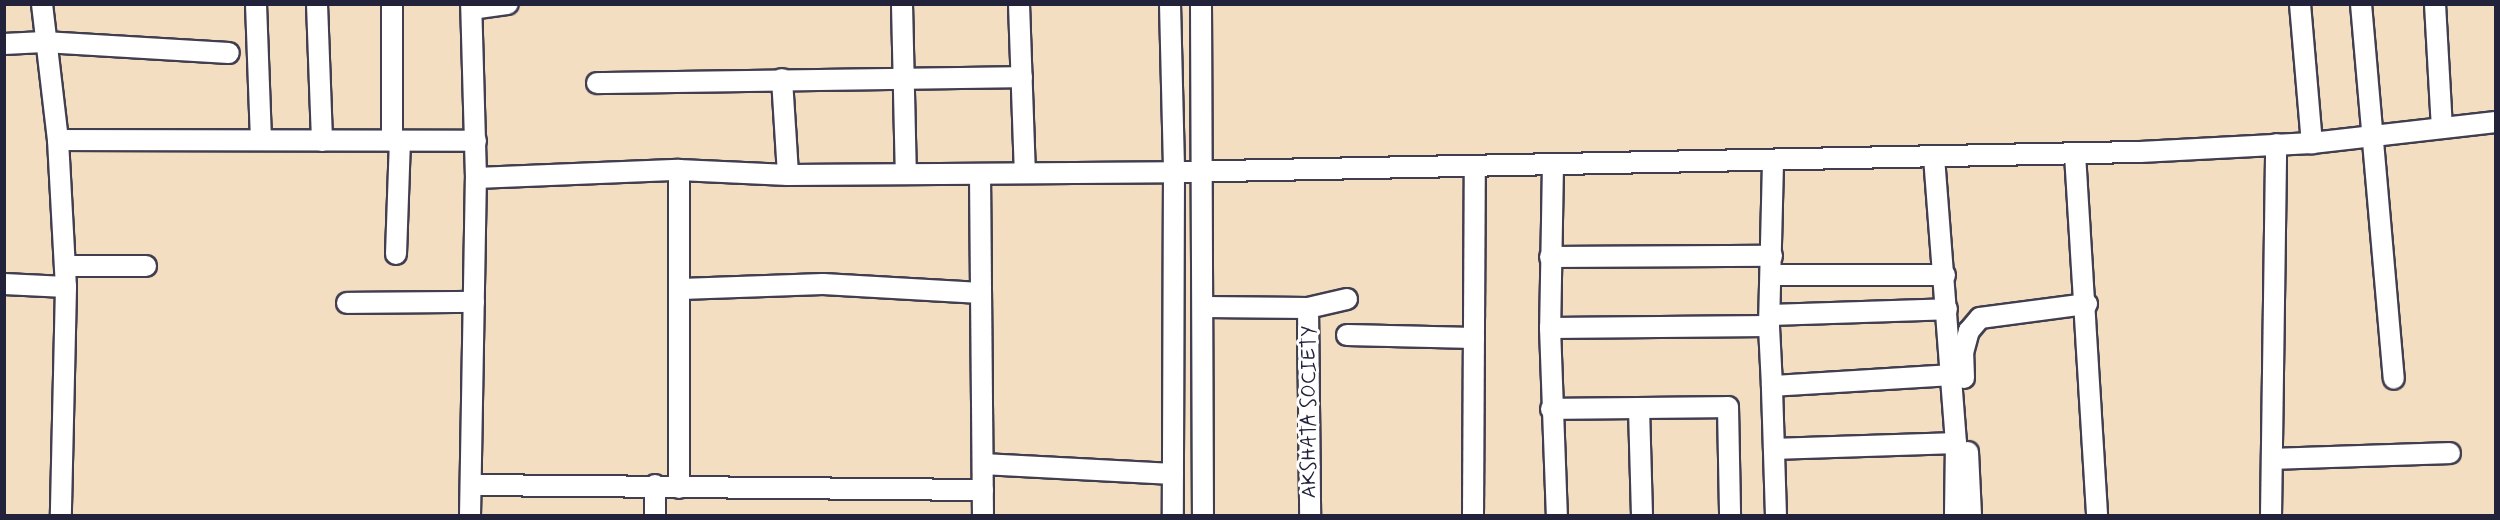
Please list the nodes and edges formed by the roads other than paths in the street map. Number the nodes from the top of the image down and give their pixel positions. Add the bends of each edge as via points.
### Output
1 (42, 4) edge
2 (256, 4) edge
3 (317, 4) edge
4 (392, 4) edge
5 (508, 4) edge
6 (902, 4) edge
7 (1019, 4) edge
8 (1170, 4) edge
9 (1201, 4) edge
10 (2300, 4) edge
11 (2361, 4) edge
12 (2434, 4) edge
13 (471, 7) edge
14 (44, 42) junction
15 (4, 44) edge
16 (229, 53) dead end
17 (904, 76) junction
18 (1022, 77) junction
19 (782, 79) junction
20 (597, 83) dead end
21 (2496, 122) edge
22 (2442, 128) junction
23 (2373, 136) junction
24 (58, 140) junction
25 (261, 140) junction
26 (322, 141) junction
27 (396, 141) junction
28 (476, 141) junction
29 (2312, 143) junction
30 (2276, 144) junction
31 (2075, 154) junction
32 (1934, 157) junction
33 (1773, 160) junction
34 (1553, 164) junction
35 (1475, 166) junction
36 (679, 170) junction
37 (1204, 171) junction
38 (1174, 172) junction
39 (906, 174) junction
40 (980, 174) junction
41 (1025, 174) junction
42 (788, 175) junction
43 (476, 178) junction
44 (396, 254) dead end
45 (1550, 257) junction
46 (65, 266) junction
47 (146, 266) dead end
48 (1772, 266) junction
49 (1945, 275) junction
50 (4, 284) edge
51 (66, 287) junction
52 (681, 289) junction
53 (981, 293) junction
54 (1347, 299) dead end
55 (474, 302) junction
56 (347, 303) dead end
57 (2086, 304) junction
58 (1204, 307) junction
59 (1308, 308) junction
60 (1947, 309) junction
61 (1769, 321) junction
62 (1550, 328) junction
63 (1347, 335) dead end
64 (1474, 338) junction
65 (1951, 375) junction
66 (2394, 380) dead end
67 (1772, 386) junction
68 (1551, 408) junction
69 (1639, 408) junction
70 (1956, 443) junction
71 (1774, 449) junction
72 (2450, 453) dead end
73 (2272, 459) junction
74 (982, 464) junction
75 (1173, 474) junction
76 (655, 485) junction
77 (471, 486) junction
78 (679, 488) junction
79 (983, 490) junction
80 (61, 516) edge
81 (470, 516) edge
82 (655, 516) edge
83 (983, 516) edge
84 (1173, 516) edge
85 (1203, 516) edge
86 (1310, 516) edge
87 (1473, 516) edge
88 (1557, 516) edge
89 (1642, 516) edge
90 (1730, 516) edge
91 (1776, 516) edge
92 (1955, 516) edge
93 (1971, 516) edge
94 (2097, 516) edge
95 (2271, 516) edge

1 - 14 street
2 - 25 street
3 - 26 street
4 - 27 street
5 - 13 street
6 - 17 street
7 - 18 street
8 - 38 street
9 - 37 street
10 - 29 street
11 - 23 street
12 - 22 street
13 - 28 street
14 - 15 street
14 - 16 street
14 - 24 street
17 - 18 street
17 - 19 street
17 - 39 street
18 - 41 street
19 - 20 street
19 - 42 street
21 - 22 street
22 - 23 street
23 - 29 street
23 - 66 street
24 - 25 street
24 - 46 street
25 - 26 street
26 - 27 street
27 - 28 street
27 - 44 street
28 - 43 street
29 - 30 street
30 - 31 street
30 - 73 street
31 - 32 street
31 - 57 street
32 - 33 street
32 - 49 street
33 - 34 street
33 - 48 street
34 - 35 street
34 - 45 street
35 - 37 street
35 - 64 street
36 - 42 street
36 - 43 street
36 - 52 street
37 - 38 street
37 - 58 street
38 - 41 street
38 - 75 street
39 - 40 street
39 - 42 street
40 - 41 street
40 - 53 street
43 - 55 street
45 - 48 street
45 - 62 street
46 - 47 street
46 - 51 street
48 - 49 street
48 - 61 street
49 - 60 street
50 - 51 street
51 - 80 street
52 - 53 street via 824,285
52 - 78 street
53 - 74 street
54 - 59 street
55 - 56 street
55 - 77 street
57 - 93 street via 1980,318 1969,331 1963,353
57 - 94 street
58 - 59 street
58 - 85 street
59 - 86 street, AKSHATA SOCIETY
60 - 61 street
60 - 65 street
61 - 62 street
61 - 67 street
62 - 68 street
63 - 64 street
64 - 87 street
65 - 67 street
65 - 70 street
67 - 71 street
68 - 69 street
68 - 88 street
69 - 89 street
69 - 90 street via 1728,407
70 - 71 street
70 - 92 street
71 - 91 street
72 - 73 street
73 - 95 street
74 - 75 street
74 - 79 street
75 - 84 street
76 - 77 street
76 - 78 street
76 - 82 street
77 - 81 street
78 - 79 street
79 - 83 street

